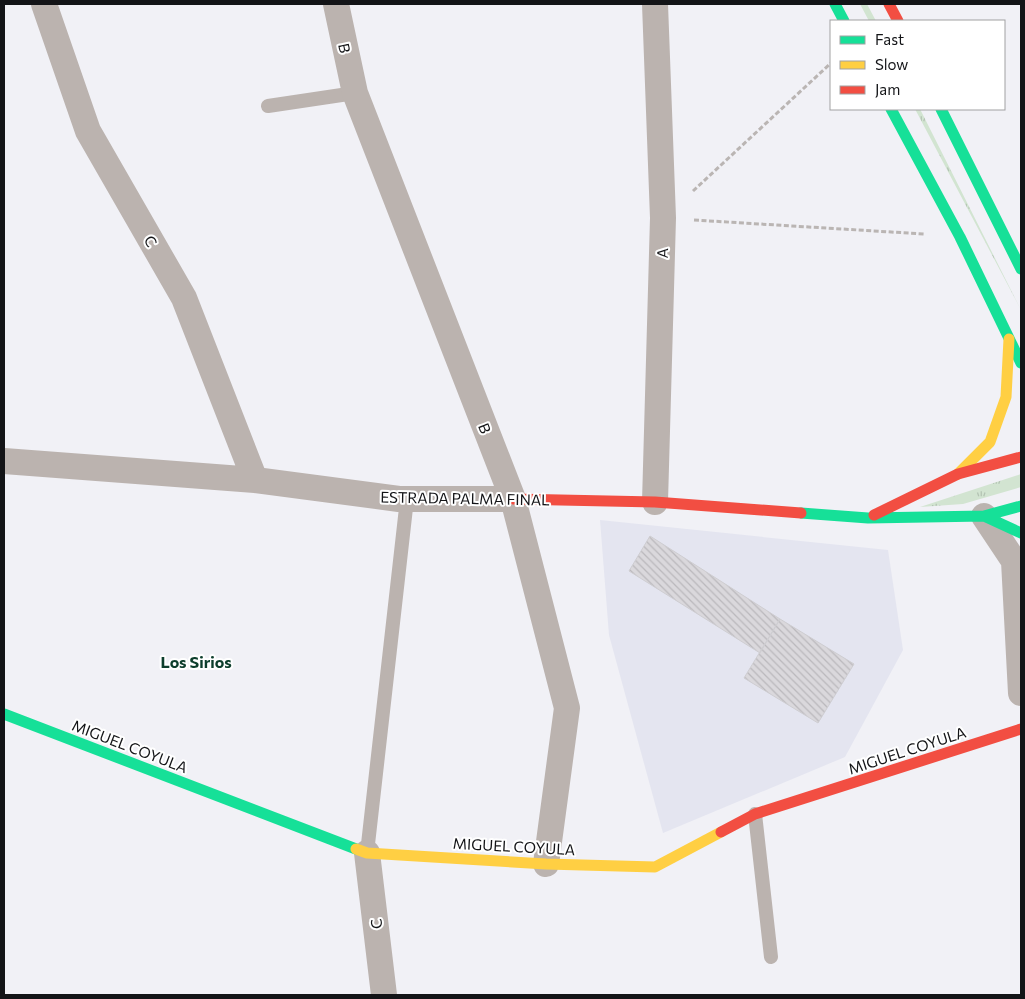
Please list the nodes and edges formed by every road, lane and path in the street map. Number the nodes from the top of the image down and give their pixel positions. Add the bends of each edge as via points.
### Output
1 (44, 4) edge
2 (336, 4) edge
3 (655, 4) edge
4 (835, 4) edge
5 (889, 4) edge
6 (843, 20) edge
7 (897, 20) edge
8 (830, 65) edge
9 (355, 93) junction
10 (268, 106) dead end
11 (892, 110) edge
12 (941, 110) edge
13 (663, 218) junction
14 (960, 237) junction
15 (1021, 270) edge
16 (1009, 337) junction
17 (1021, 363) edge
18 (1021, 457) edge
19 (4, 461) edge
20 (958, 474) junction
21 (255, 480) junction
22 (513, 498) junction
23 (407, 499) junction
24 (655, 502) junction
25 (1021, 506) edge
26 (984, 516) junction
27 (868, 518) junction
28 (1021, 533) edge
29 (1021, 693) edge
30 (4, 714) edge
31 (1021, 729) edge
32 (755, 814) junction
33 (367, 853) junction
34 (546, 864) junction
35 (771, 957) dead end
36 (384, 995) edge

1 - 21 street, C via 88,131 184,298
2 - 9 street, B
3 - 13 street, A
4 - 6 main road
5 - 7 main road
8 - 13 path
9 - 10 lane
9 - 22 street, B
11 - 14 main road
12 - 15 main road
13 - 14 path
13 - 24 street, A
14 - 16 main road
16 - 17 main road
16 - 20 main road via 1006,397 990,442
18 - 20 main road
19 - 21 street, ESTRADA PALMA FINAL
20 - 27 main road
21 - 23 street, ESTRADA PALMA FINAL
22 - 23 street, ESTRADA PALMA FINAL
22 - 24 main road, ESTRADA PALMA FINAL
22 - 34 street, B via 567,708
23 - 33 lane
24 - 27 main road, ESTRADA PALMA FINAL
25 - 26 main road
26 - 27 main road, ESTRADA PALMA FINAL
26 - 28 main road
26 - 29 street via 1014,560
30 - 33 main road, MIGUEL COYULA
31 - 32 main road, MIGUEL COYULA
32 - 34 main road, MIGUEL COYULA via 655,867
32 - 35 lane
33 - 34 main road, MIGUEL COYULA
33 - 36 street, C

